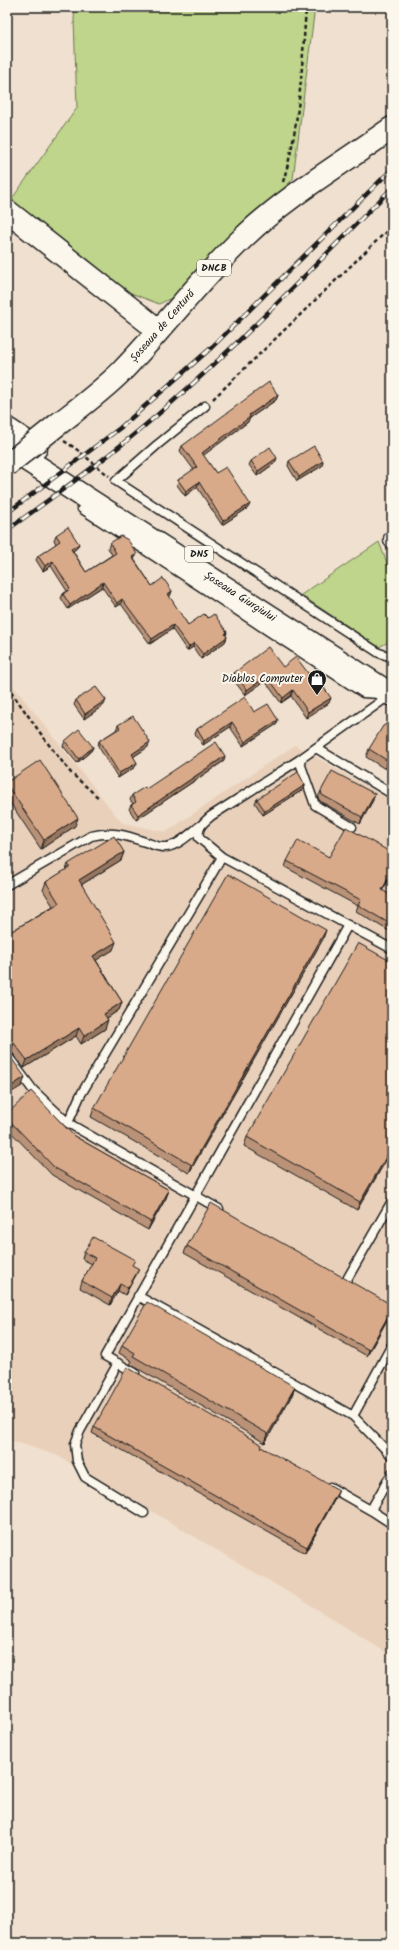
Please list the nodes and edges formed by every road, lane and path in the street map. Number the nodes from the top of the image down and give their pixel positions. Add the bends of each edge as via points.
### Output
1 (306, 7) edge
2 (392, 128) edge
3 (274, 209) junction
4 (7, 211) edge
5 (392, 226) edge
6 (158, 330) junction
7 (205, 406) joint
8 (7, 429) edge
9 (7, 447) edge
10 (7, 465) edge
11 (82, 509) dead end
12 (392, 657) edge
13 (7, 686) edge
14 (392, 689) edge
15 (316, 748) junction
16 (299, 760) junction
17 (392, 794) edge
18 (100, 799) dead end
19 (200, 826) junction
20 (352, 827) dead end
21 (222, 857) junction
22 (7, 885) edge
23 (348, 925) junction
24 (392, 950) edge
25 (7, 1055) edge
26 (68, 1123) junction
27 (194, 1195) junction
28 (392, 1201) edge
29 (229, 1215) edge
30 (346, 1281) edge
31 (138, 1296) junction
32 (392, 1345) edge
33 (118, 1363) junction
34 (145, 1379) edge
35 (353, 1416) junction
36 (392, 1456) edge
37 (392, 1474) edge
38 (324, 1483) edge
39 (372, 1511) junction
40 (144, 1513) dead end
41 (392, 1524) edge

1 - 3 path via 301,86 294,133 286,172
2 - 3 main road, Șoseaua de Centură / DNCB
3 - 6 main road, Șoseaua de Centură / DNCB via 213,268
4 - 6 main road
5 - 7 path
6 - 10 main road, Șoseaua de Centură / DNCB, bridge via 104,388
7 - 12 lane via 116,481 379,653
8 - 14 main road, Șoseaua Giurgiului / DN5
9 - 14 main road, Șoseaua Giurgiului / DN5
11 - 14 lane via 363,693
13 - 18 path via 71,773
14 - 15 lane
15 - 16 lane
15 - 17 lane
16 - 19 lane via 211,816
16 - 20 lane via 315,806
19 - 21 lane via 199,838
19 - 22 lane via 167,847 123,835 106,833 91,836
21 - 23 lane
21 - 26 lane via 80,1096
23 - 24 lane
23 - 27 lane
25 - 26 lane via 34,1090
26 - 27 lane
27 - 29 lane
27 - 31 lane
28 - 30 lane
31 - 33 lane via 105,1356
31 - 35 lane
32 - 35 lane
33 - 34 lane
33 - 40 lane via 80,1431 76,1444 77,1461 84,1477
35 - 36 lane
37 - 39 lane
38 - 39 lane
39 - 41 lane

